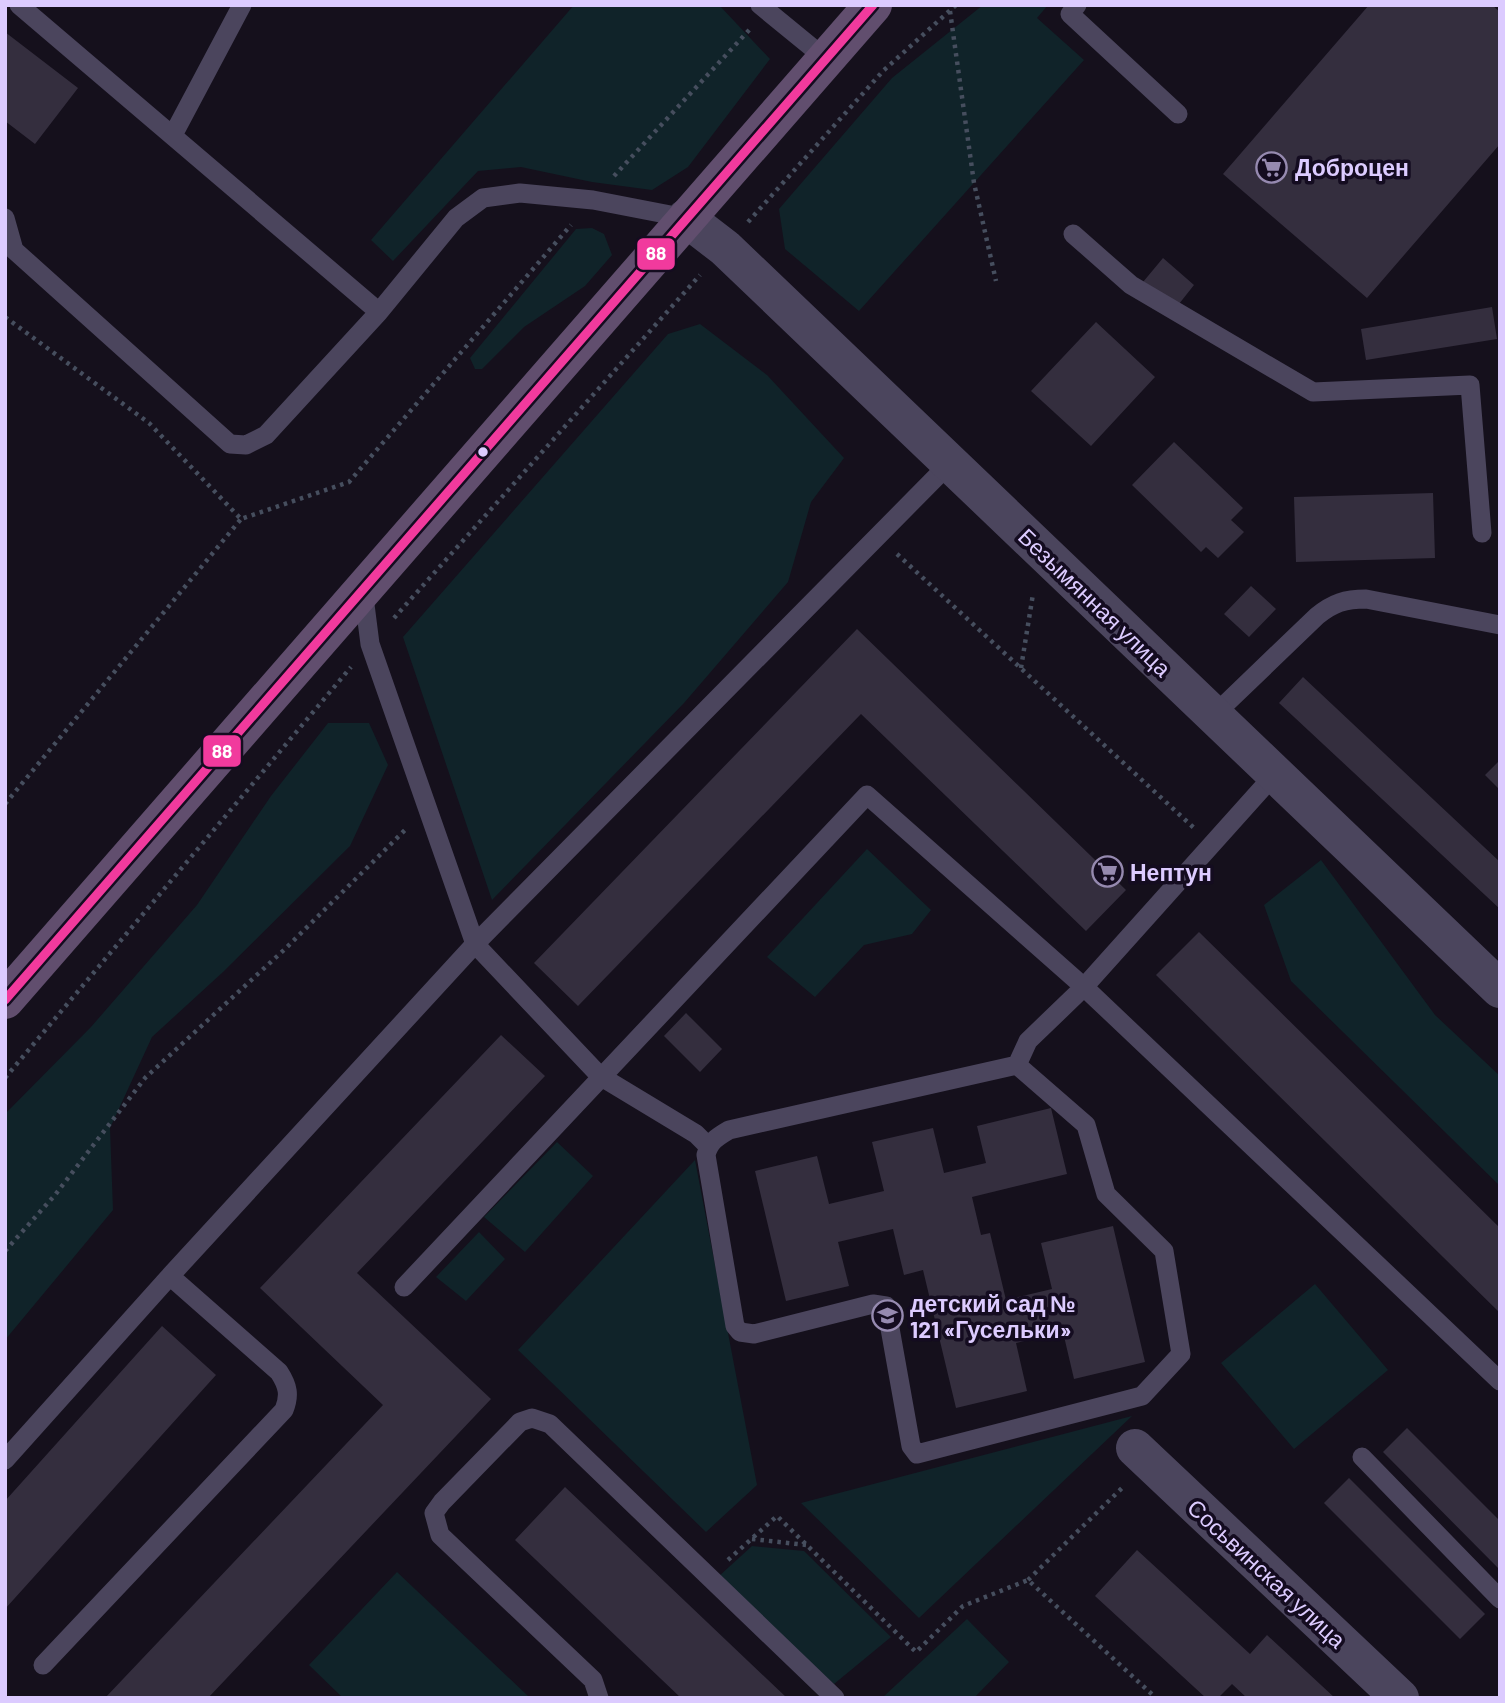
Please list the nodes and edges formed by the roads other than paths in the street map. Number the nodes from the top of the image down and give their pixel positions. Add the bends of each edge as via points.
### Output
1 (19, 5) edge
2 (242, 5) edge
3 (873, 5) edge
4 (1077, 5) edge
5 (759, 12) edge
6 (825, 59) junction
7 (1178, 114) dead end
8 (173, 135) junction
9 (5, 218) edge
10 (686, 218) junction
11 (1073, 234) dead end
12 (379, 312) junction
13 (950, 463) junction
14 (1482, 533) dead end
15 (363, 588) junction
16 (1500, 625) edge
17 (1214, 715) junction
18 (1275, 774) junction
19 (475, 944) junction
20 (1084, 987) junction
21 (1500, 989) edge
22 (5, 1000) edge
23 (1017, 1065) junction
24 (600, 1076) junction
25 (708, 1146) junction
26 (170, 1276) junction
27 (404, 1287) dead end
28 (1500, 1381) edge
29 (1142, 1455) road end
30 (1362, 1457) dead end
31 (5, 1460) edge
32 (1500, 1599) edge
33 (43, 1665) dead end
34 (599, 1698) edge
35 (835, 1698) edge
36 (1400, 1698) edge

1 - 8 lane
2 - 8 lane
3 - 6 main road
4 - 7 lane via 1070,14
5 - 6 lane
6 - 10 main road
8 - 12 lane
9 - 12 lane via 14,250 230,444 246,445 265,435
10 - 12 lane via 593,200 520,193 483,198 456,218
10 - 13 street, Безымянная улица via 725,248
10 - 15 main road
11 - 14 lane via 1130,285 1313,392 1469,384
13 - 17 street, Безымянная улица
13 - 19 lane
15 - 19 lane via 370,644
15 - 22 main road
16 - 17 lane via 1366,599 1331,604
17 - 18 street, Безымянная улица
18 - 20 lane
18 - 21 street, Безымянная улица
19 - 24 lane
19 - 26 lane
20 - 23 lane via 1028,1041
20 - 24 lane via 867,795
20 - 28 lane
23 - 25 lane via 729,1130
23 - 25 lane via 1086,1125 1106,1194 1164,1251 1181,1354 1142,1396 917,1454 911,1446 886,1306 873,1304 754,1334 740,1332 735,1326
24 - 25 lane via 696,1134
24 - 27 lane
26 - 31 lane
26 - 33 lane via 279,1372 288,1385 288,1398 284,1410
29 - 36 street, Сосьвинская улица
30 - 32 lane
34 - 35 lane via 593,1679 440,1535 434,1513 520,1422 532,1418 542,1419

